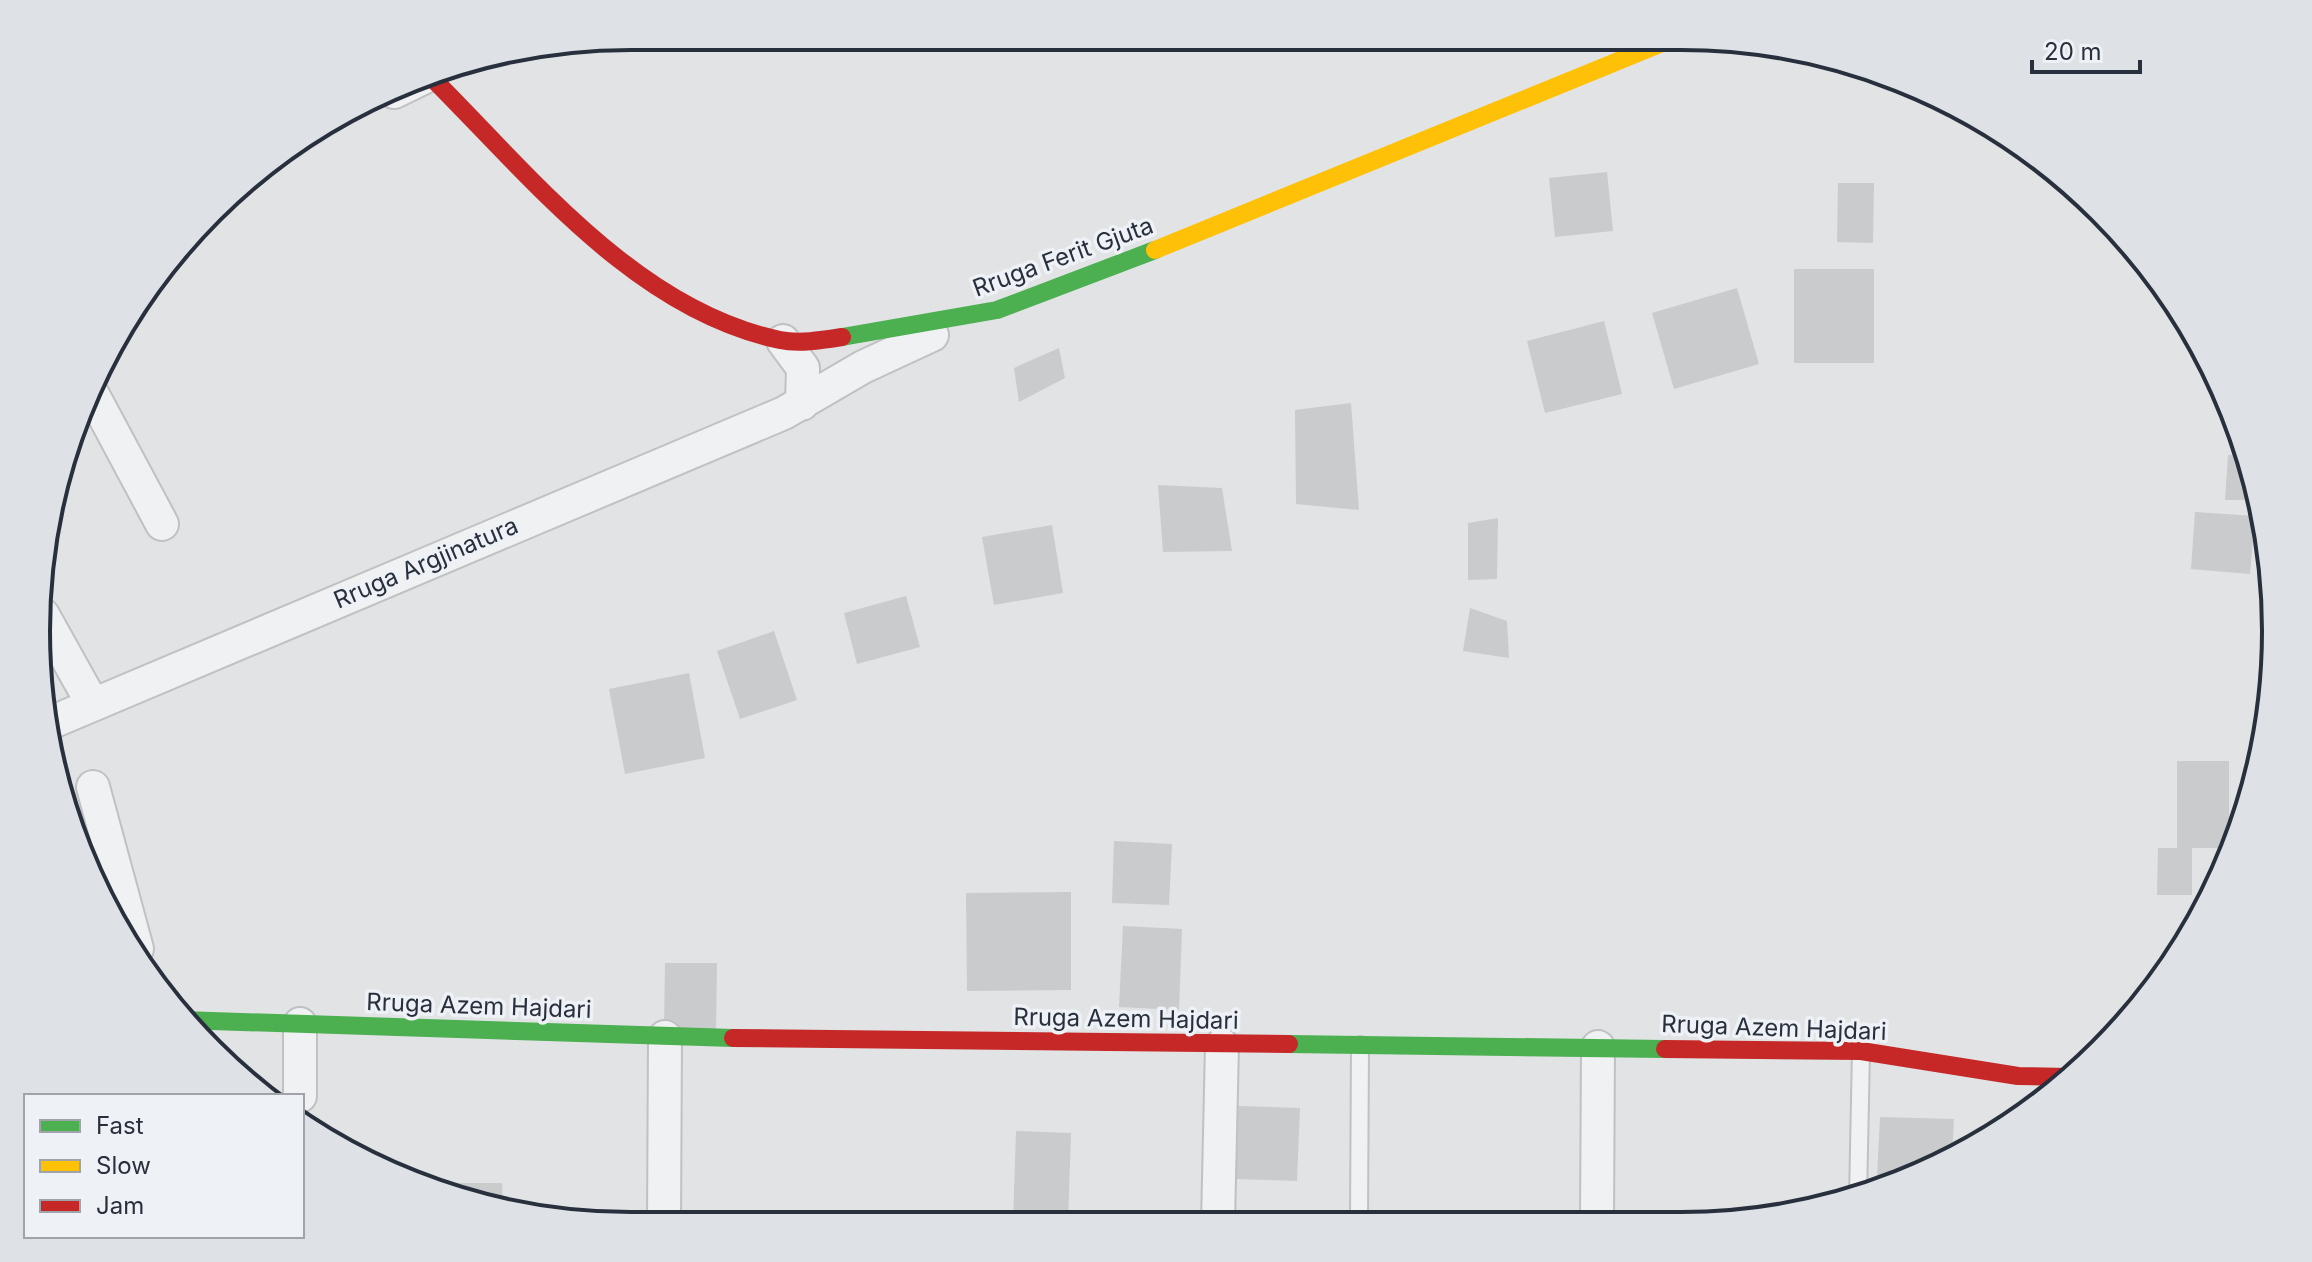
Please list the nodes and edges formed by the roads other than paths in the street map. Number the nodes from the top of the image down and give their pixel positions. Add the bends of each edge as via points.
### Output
1 (1645, 50) edge
2 (438, 83) edge
3 (997, 310) junction
4 (783, 341) junction
5 (97, 402) edge
6 (802, 404) junction
7 (162, 524) dead end
8 (50, 628) edge
9 (92, 703) junction
10 (57, 720) edge
11 (93, 787) dead end
12 (131, 927) edge
13 (200, 1021) edge
14 (300, 1024) junction
15 (665, 1037) junction
16 (1360, 1044) junction
17 (1222, 1045) junction
18 (1598, 1047) junction
19 (1861, 1051) junction
20 (2053, 1077) edge
21 (300, 1094) edge
22 (1858, 1184) edge
23 (664, 1212) edge
24 (1218, 1212) edge
25 (1359, 1212) edge
26 (1597, 1212) edge

1 - 3 street, Rruga Ferit Gjuta
2 - 4 street, Rruga Ferit Gjuta via 604,249 716,320
3 - 4 street, Rruga Ferit Gjuta via 919,326
3 - 6 street, Rruga Argjinatura via 908,344
4 - 6 street via 803,368
5 - 7 street
6 - 9 street, Rruga Argjinatura
8 - 9 street
9 - 10 street, Rruga Argjinatura
11 - 12 street
13 - 14 street, Rruga Azem Hajdari
14 - 15 street, Rruga Azem Hajdari
14 - 21 street
15 - 17 street, Rruga Azem Hajdari
15 - 23 street
16 - 17 street, Rruga Azem Hajdari
16 - 18 street, Rruga Azem Hajdari
16 - 25 lane
17 - 24 street
18 - 19 street, Rruga Azem Hajdari
18 - 26 street
19 - 20 street, Rruga Azem Hajdari
19 - 22 lane

